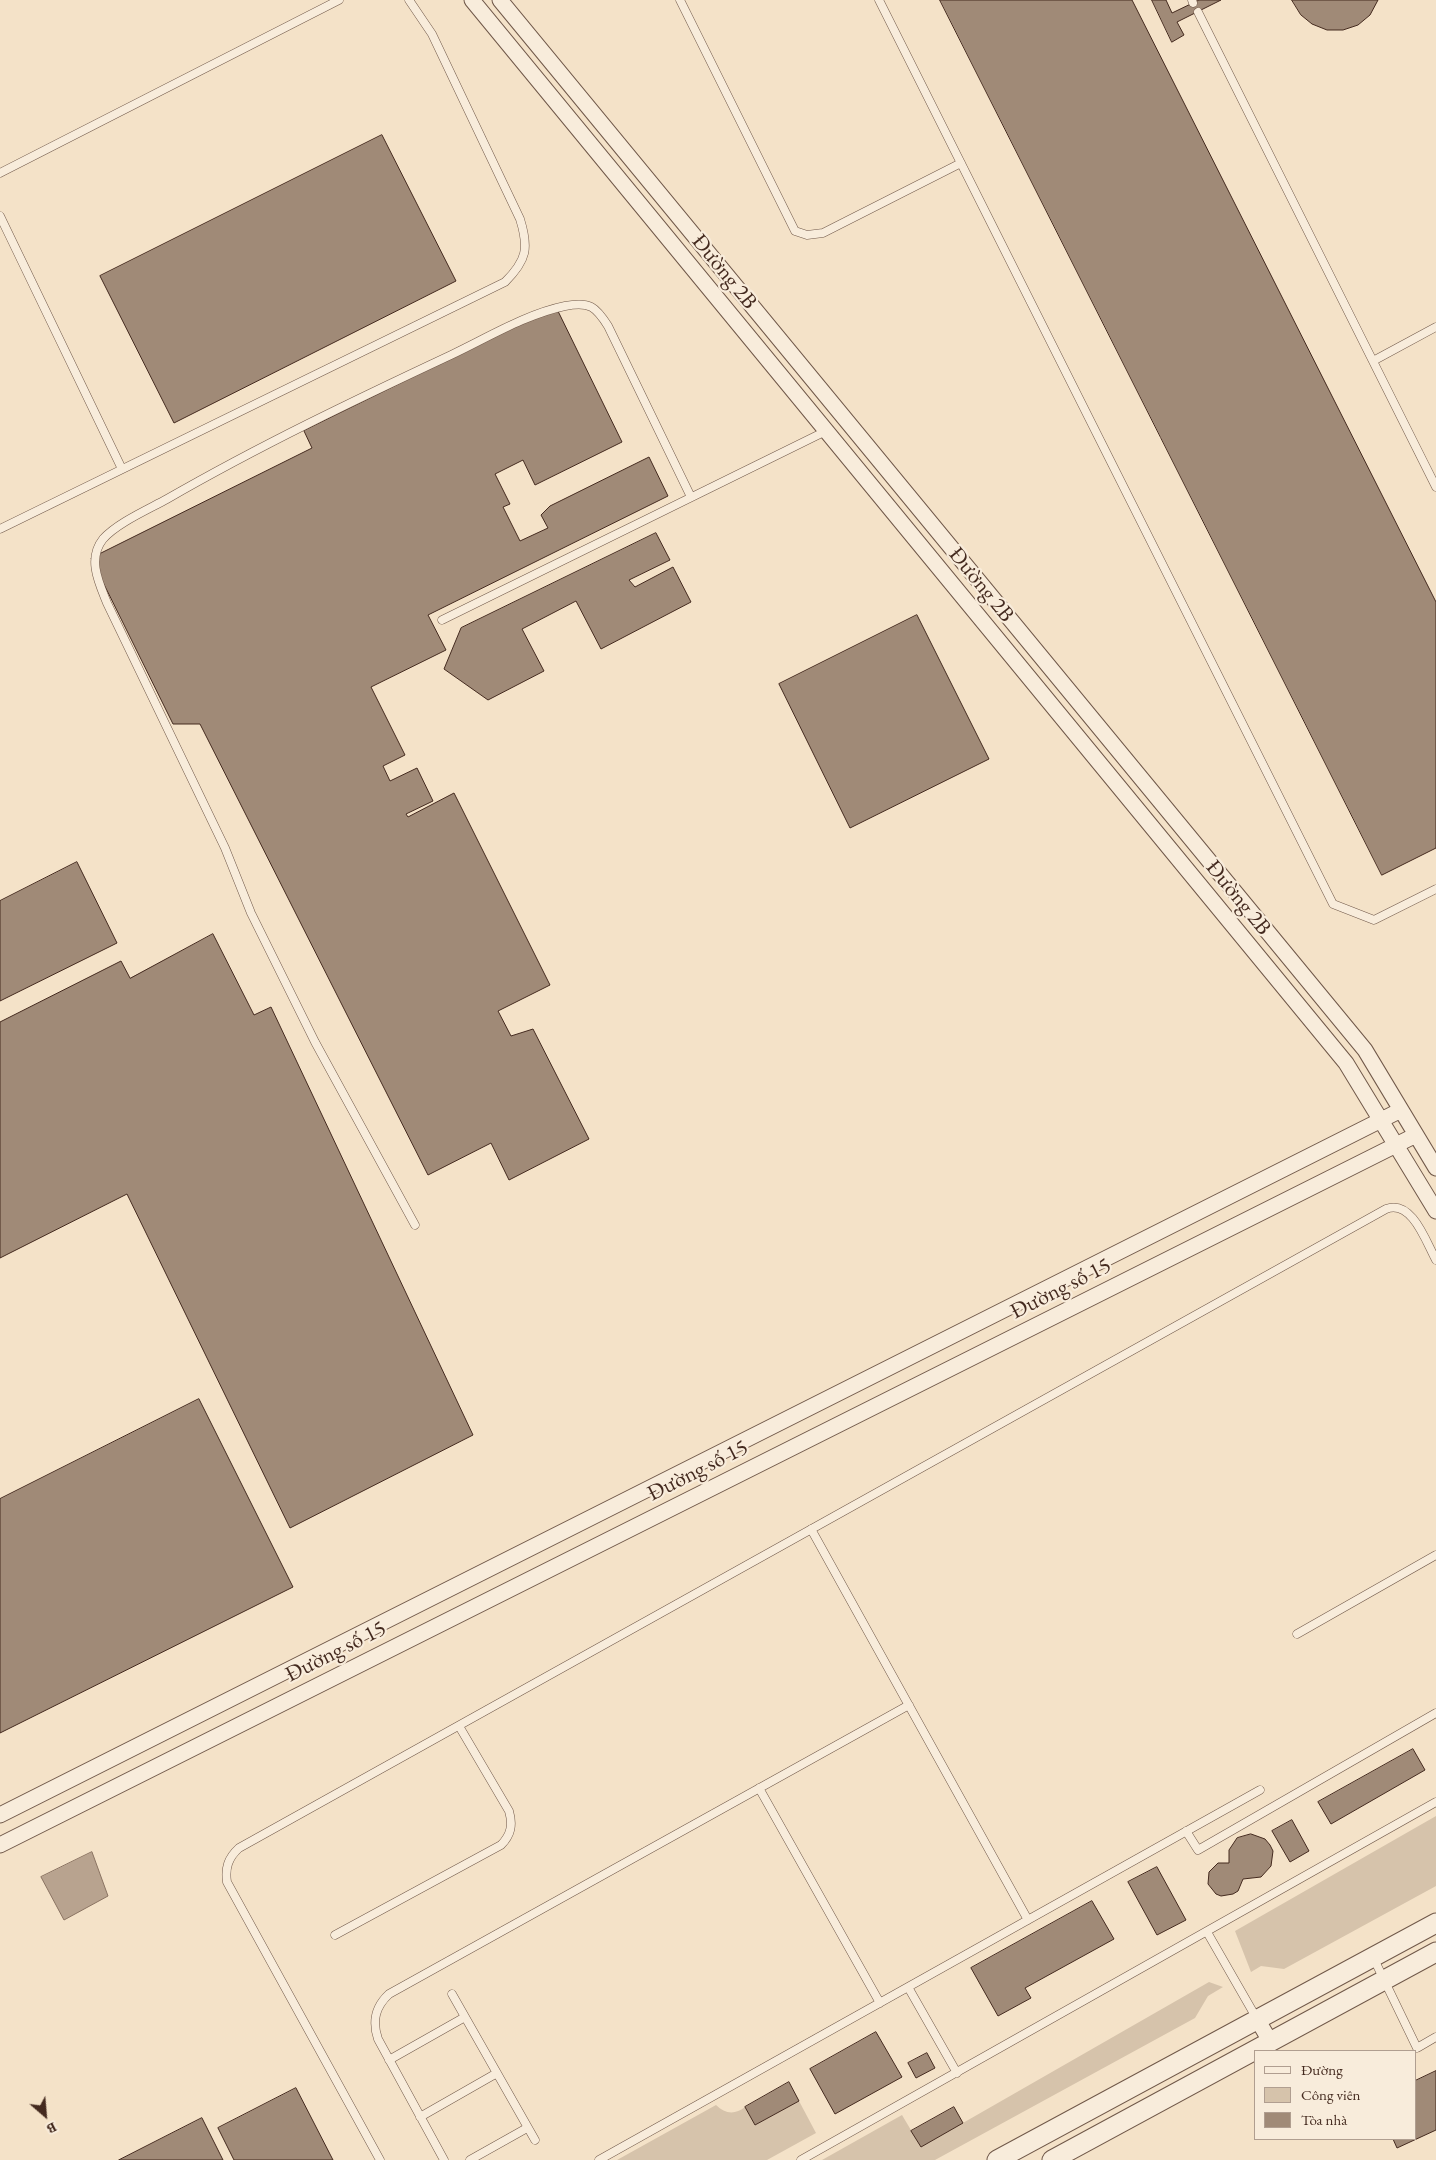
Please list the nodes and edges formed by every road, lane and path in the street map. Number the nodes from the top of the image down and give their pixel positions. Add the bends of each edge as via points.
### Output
1 (339, 0) edge
2 (409, 0) edge
3 (472, 0) edge
4 (500, 0) edge
5 (680, 0) edge
6 (879, 0) edge
7 (1198, 12) dead end
8 (961, 164) junction
9 (0, 173) edge
10 (0, 216) edge
11 (1436, 327) edge
12 (1373, 361) junction
13 (826, 431) junction
14 (122, 469) junction
15 (1436, 487) edge
16 (691, 496) junction
17 (0, 529) edge
18 (442, 620) dead end
19 (1436, 888) edge
20 (1401, 1110) junction
21 (1381, 1120) junction
22 (1416, 1135) junction
23 (1396, 1145) junction
24 (1436, 1168) edge
25 (1436, 1211) edge
26 (415, 1225) dead end
27 (1436, 1260) edge
28 (811, 1529) junction
29 (1436, 1555) edge
30 (1297, 1634) dead end
31 (909, 1705) junction
32 (1436, 1713) edge
33 (459, 1726) junction
34 (759, 1788) junction
35 (1260, 1790) dead end
36 (1436, 1802) edge
37 (0, 1815) edge
38 (1186, 1831) junction
39 (0, 1845) edge
40 (1028, 1920) junction
41 (1436, 1924) edge
42 (1207, 1932) junction
43 (335, 1935) dead end
44 (1436, 1952) edge
45 (1373, 1956) junction
46 (1384, 1980) junction
47 (908, 1987) junction
48 (452, 1994) dead end
49 (880, 2003) junction
50 (465, 2017) junction
51 (1257, 2019) junction
52 (1436, 2037) edge
53 (1270, 2042) junction
54 (1255, 2050) edge
55 (1254, 2051) edge
56 (389, 2060) junction
57 (956, 2072) junction
58 (497, 2073) junction
59 (420, 2117) junction
60 (527, 2128) junction
61 (535, 2140) dead end
62 (380, 2160) edge
63 (444, 2160) edge
64 (470, 2160) edge
65 (599, 2160) edge
66 (801, 2160) edge
67 (997, 2160) edge
68 (1052, 2160) edge

1 - 9 lane
2 - 14 lane via 432,34 520,219 526,239 518,269 505,282
3 - 13 street, Đường 2B
4 - 20 street, Đường 2B via 1365,1050
5 - 8 lane via 795,231 807,235 824,233
6 - 8 lane
7 - 12 lane
8 - 19 lane via 1333,904 1374,920
10 - 14 lane
11 - 12 lane
12 - 15 lane
13 - 16 lane
13 - 21 street, Đường 2B via 1346,1063
14 - 17 lane
16 - 18 lane
16 - 26 lane via 597,309 588,304 566,306 541,313 408,375 206,476 126,522 104,539 95,553 95,574 107,603 225,848 251,914 315,1042
20 - 21 street, Đường số 15
20 - 22 street, Đường 2B
21 - 23 street, Đường 2B
21 - 37 street, Đường số 15
22 - 23 street, Đường số 15
22 - 24 street, Đường 2B
23 - 25 street, Đường 2B
23 - 39 street, Đường số 15
27 - 28 lane via 1408,1213 1401,1208 1386,1209
28 - 31 lane
28 - 33 lane
29 - 30 lane
31 - 34 lane
31 - 40 lane
32 - 38 lane via 1198,1850
33 - 43 lane via 509,1811 509,1834 501,1845
33 - 62 lane via 239,1848 226,1867 230,1889
34 - 49 lane
34 - 56 lane via 389,1994 379,2006 374,2022 378,2039
35 - 38 lane
36 - 42 lane
38 - 40 lane
40 - 47 lane
41 - 45 street
42 - 51 lane
42 - 57 lane
44 - 46 street
45 - 46 lane
45 - 51 street
46 - 52 lane via 1417,2048
46 - 53 street
47 - 49 lane
47 - 57 lane
48 - 50 lane
49 - 65 lane
50 - 56 lane
50 - 58 lane
51 - 53 street
51 - 67 street
53 - 54 street
55 - 68 street
56 - 59 lane
57 - 66 lane
58 - 59 lane
58 - 60 lane
59 - 63 lane
60 - 61 lane
60 - 64 lane

